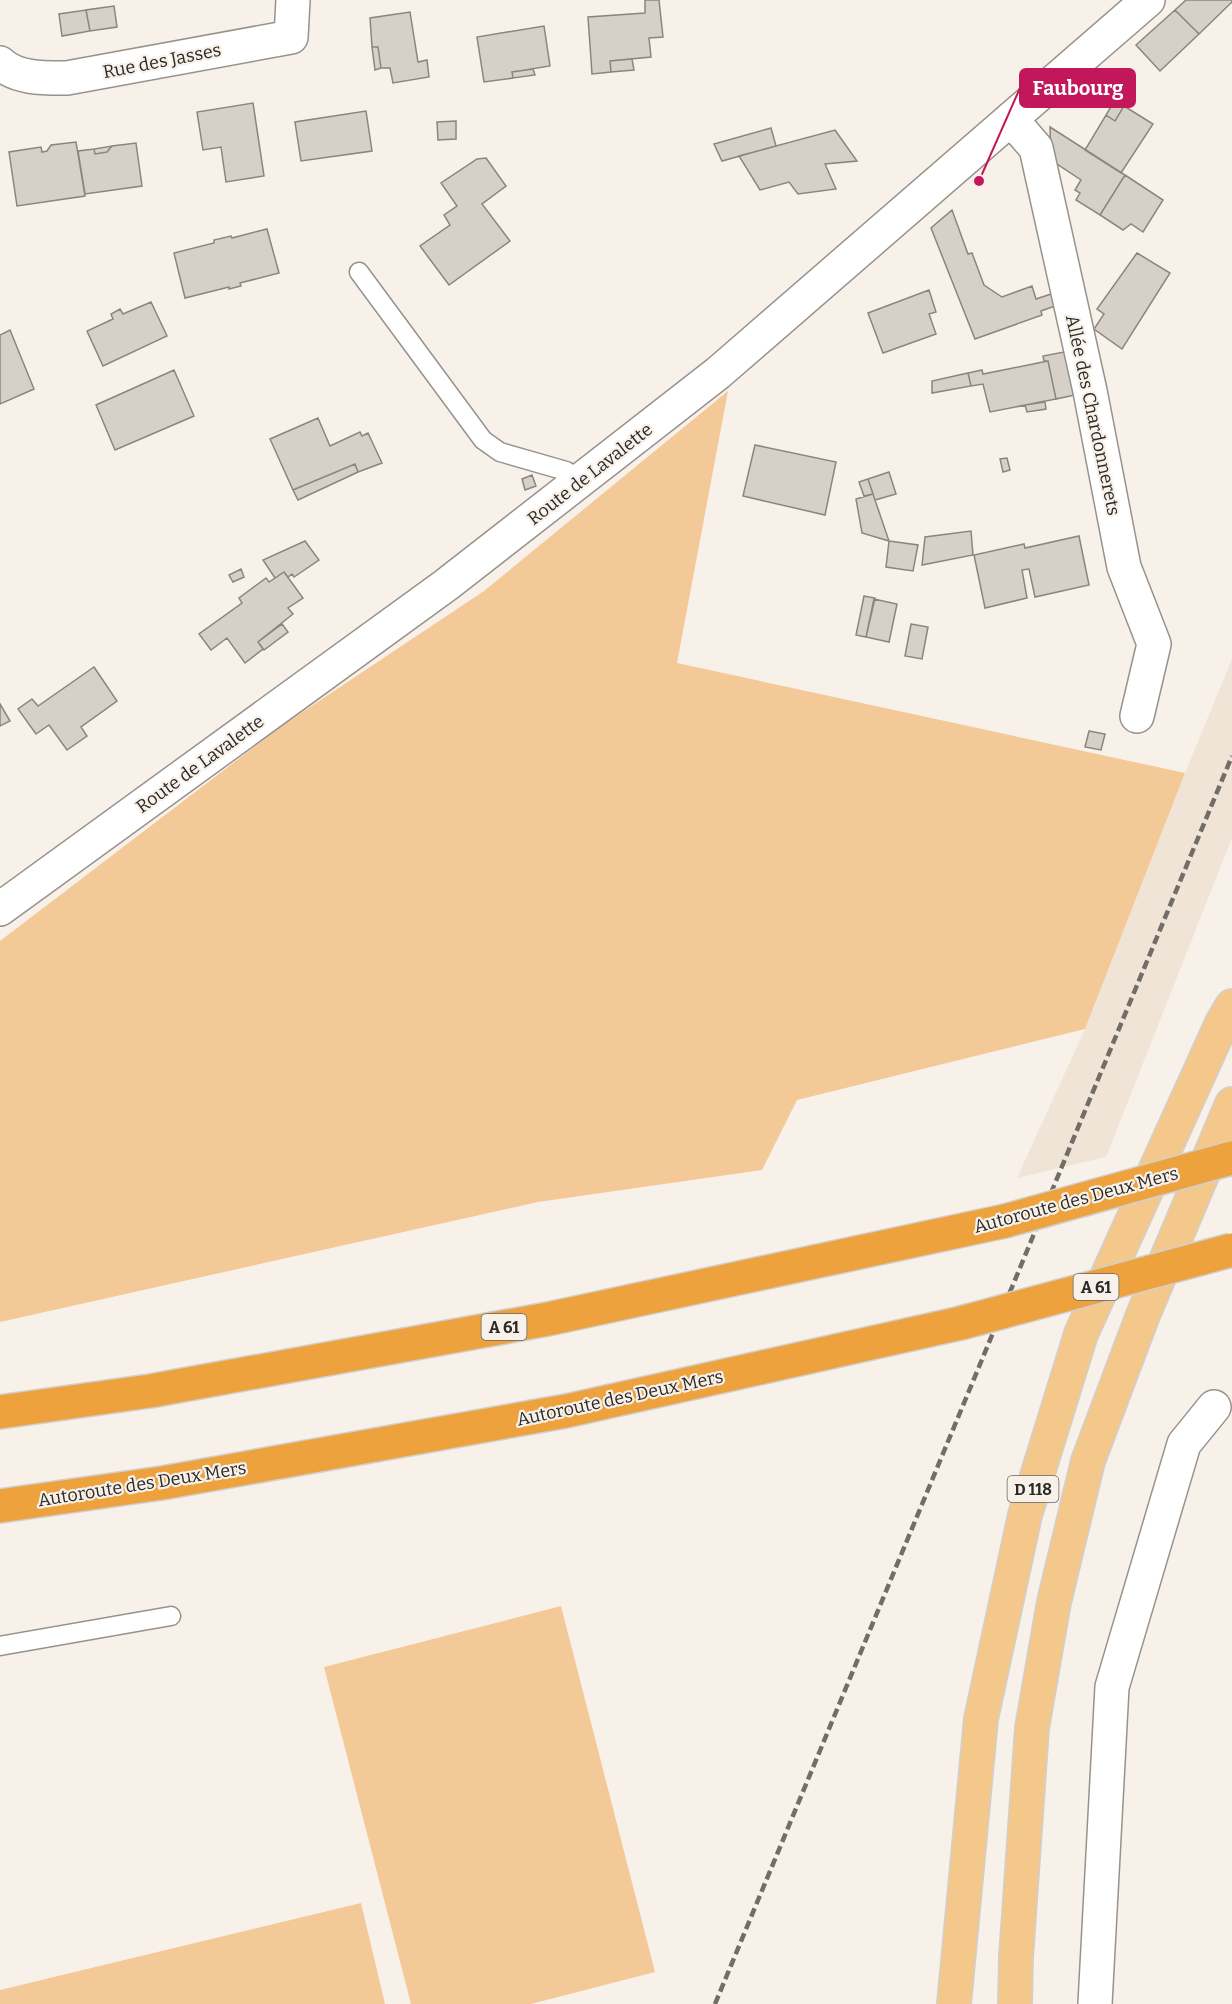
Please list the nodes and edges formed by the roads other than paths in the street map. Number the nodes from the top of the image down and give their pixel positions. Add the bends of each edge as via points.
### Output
1 (293, 0) edge
2 (1148, 0) edge
3 (0, 63) edge
4 (1011, 119) junction
5 (359, 272) dead end
6 (582, 480) junction
7 (1137, 716) dead end
8 (0, 909) edge
9 (1232, 1006) edge
10 (1232, 1104) edge
11 (1232, 1158) edge
12 (1232, 1250) edge
13 (1223, 1403) edge
14 (0, 1412) edge
15 (0, 1506) edge
16 (171, 1616) dead end
17 (0, 1646) edge
18 (954, 2004) edge
19 (1015, 2004) edge
20 (1095, 2004) edge

1 - 3 street, Rue des Jasses via 291,37 67,78 35,78
2 - 4 street, Route de Lavalette
4 - 6 street, Route de Lavalette via 718,373
4 - 7 street, Allée des Chardonnerets via 1036,148 1124,567 1154,644
5 - 6 lane via 483,440 500,452 566,471
6 - 8 street, Route de Lavalette via 446,585
9 - 18 main road, D 118 via 1082,1334 1025,1515 981,1719
10 - 19 main road, D 118 via 1143,1315 1088,1461 1064,1558 1032,1728
11 - 14 highway, Autoroute des Deux Mers / A 61, bridge via 1005,1221 537,1322 150,1391
12 - 15 highway, Autoroute des Deux Mers / A 61, bridge via 961,1323 566,1411 162,1483
13 - 20 street via 1184,1443 1112,1687
16 - 17 lane

